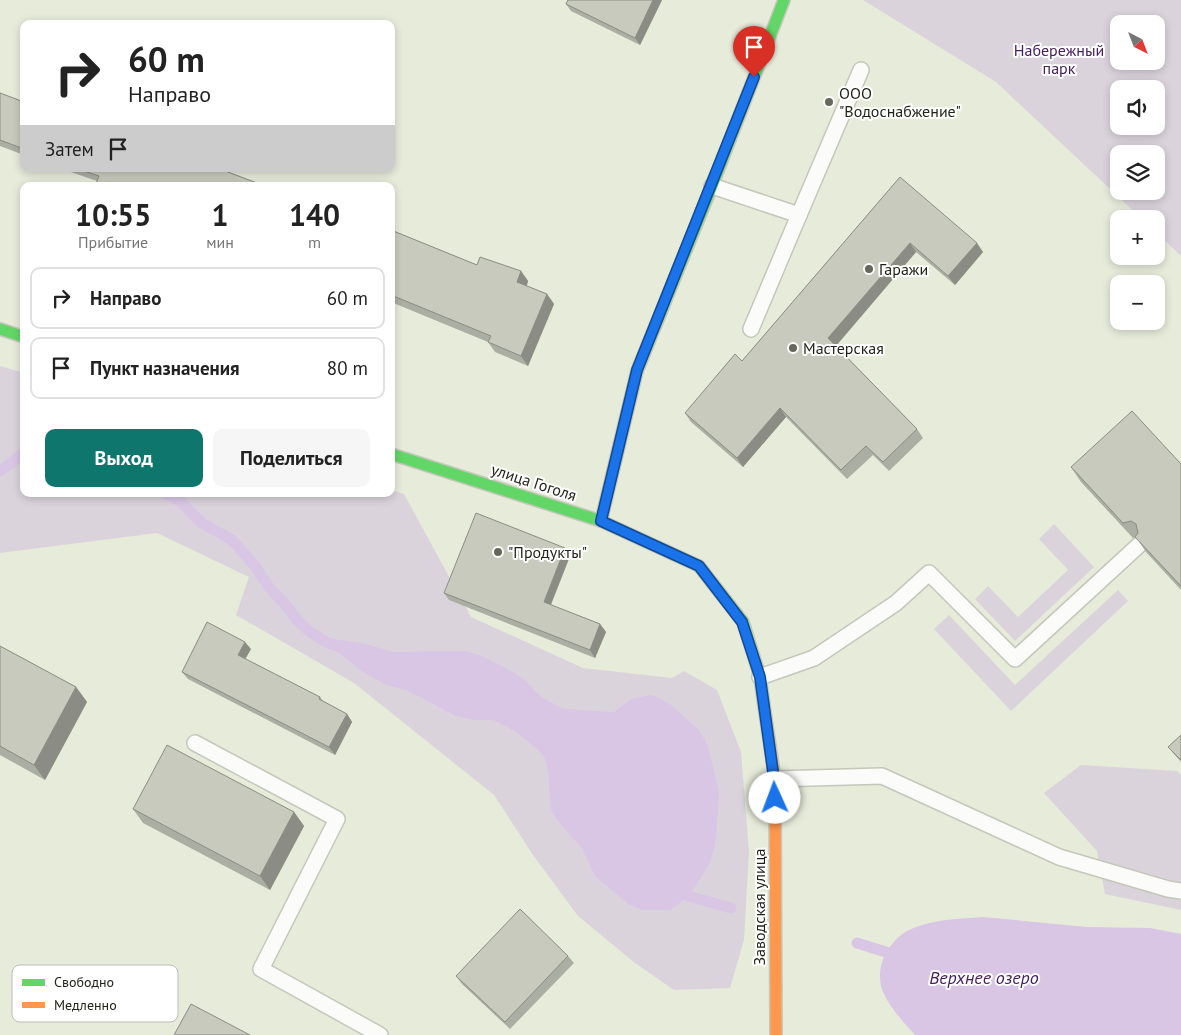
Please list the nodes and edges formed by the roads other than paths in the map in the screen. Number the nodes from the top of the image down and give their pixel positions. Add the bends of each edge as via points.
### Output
1 (784, 0) edge
2 (861, 70) dead end
3 (712, 186) junction
4 (799, 215) junction
5 (0, 329) edge
6 (751, 329) dead end
7 (20, 336) edge
8 (395, 455) edge
9 (601, 521) junction
10 (1139, 545) edge
11 (760, 677) junction
12 (195, 743) dead end
13 (774, 779) junction
14 (1181, 891) edge
15 (380, 1035) edge
16 (776, 1035) edge

1 - 3 main road
2 - 4 lane
3 - 4 lane
3 - 9 main road via 637,370
4 - 6 lane
5 - 7 main road
8 - 9 main road, улица Гоголя
9 - 11 main road, улица Гоголя via 699,566 742,622
10 - 11 lane via 1015,659 930,573 896,603 814,658
11 - 13 main road, улица Гоголя
12 - 15 lane via 336,819 261,969
13 - 14 lane via 882,776 1059,857
13 - 16 main road, Заводская улица

